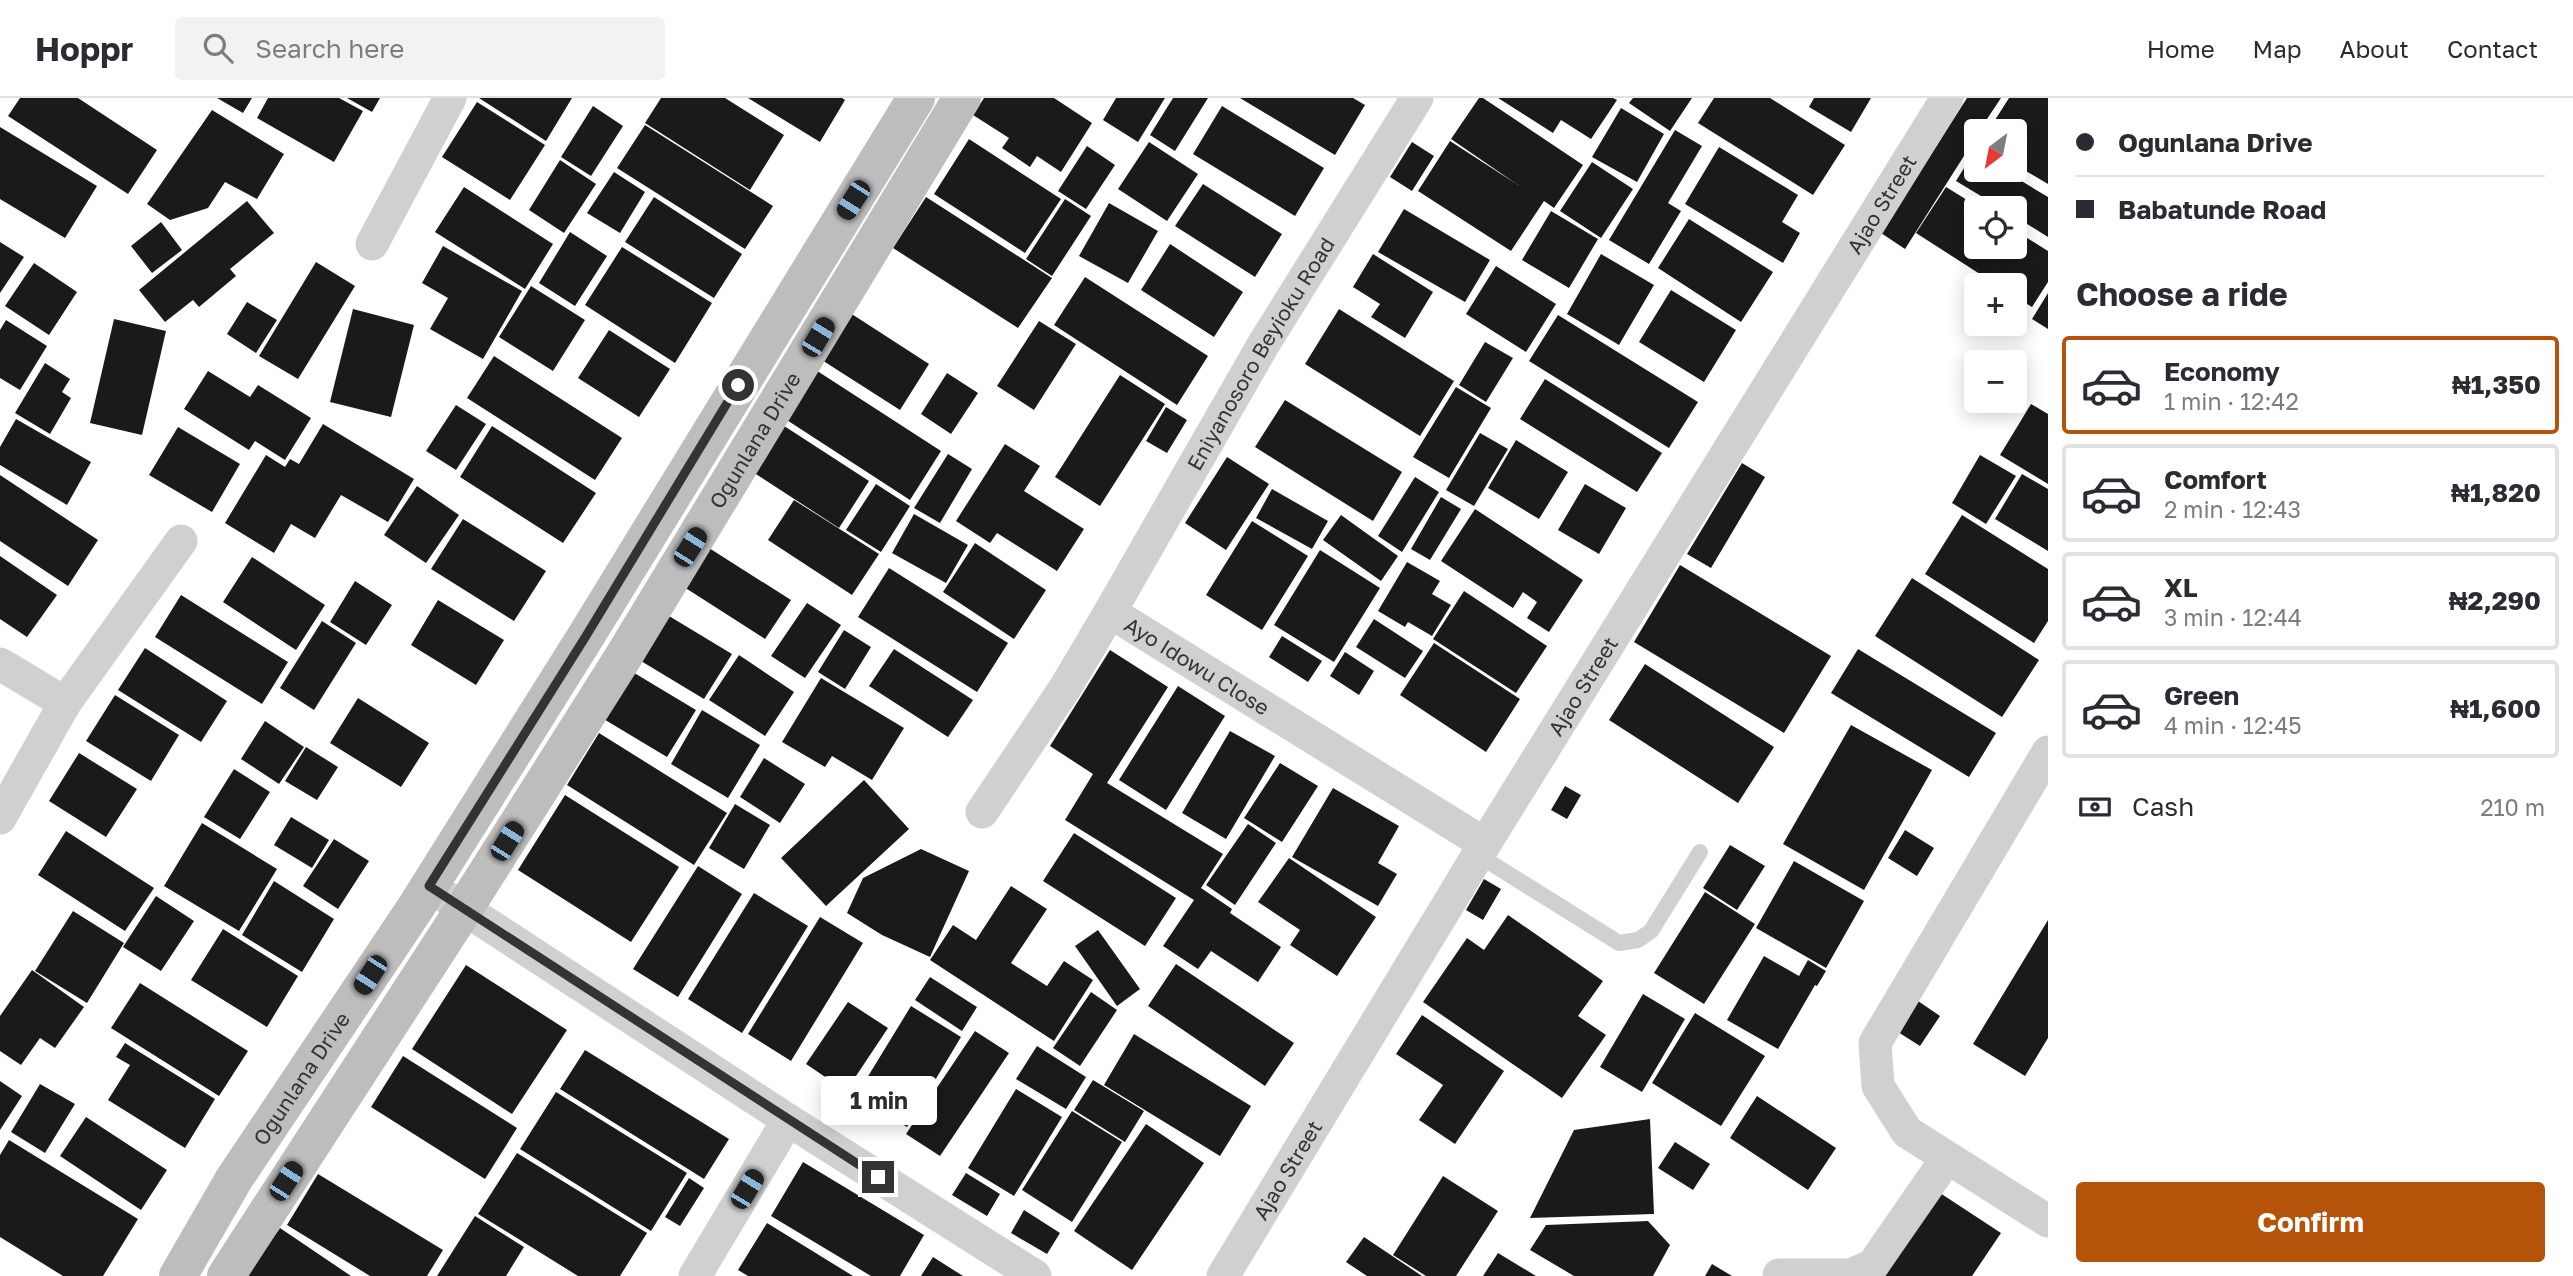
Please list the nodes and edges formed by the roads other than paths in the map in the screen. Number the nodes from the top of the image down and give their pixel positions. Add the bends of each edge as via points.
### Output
1 (450, 98) edge
2 (962, 98) edge
3 (1417, 98) edge
4 (1947, 98) edge
5 (908, 101) edge
6 (372, 244) dead end
7 (181, 541) dead end
8 (1110, 612) junction
9 (0, 664) edge
10 (65, 703) junction
11 (2048, 752) edge
12 (982, 812) dead end
13 (0, 818) edge
14 (1482, 849) junction
15 (1700, 852) dead end
16 (429, 886) junction
17 (464, 909) junction
18 (788, 1120) junction
19 (1947, 1158) junction
20 (2048, 1221) edge
21 (1779, 1275) edge
22 (178, 1276) edge
23 (226, 1276) edge
24 (695, 1276) edge
25 (1035, 1276) edge
26 (1223, 1276) edge

1 - 6 street
2 - 17 main road, Ogunlana Drive
3 - 8 street, Eniyanosoro Beyioku Road via 1270,334
4 - 14 street, Ajao Street
5 - 16 main road, Ogunlana Drive via 579,648
7 - 10 street
8 - 12 street, Ayo Idowu Close
8 - 14 street, Ayo Idowu Close
9 - 10 street
10 - 13 street
11 - 19 street via 1875,1043 1878,1086 1894,1113 1907,1132
14 - 15 lane via 1619,943 1638,940 1651,931
14 - 26 street, Ajao Street
16 - 17 street
16 - 22 main road, Ogunlana Drive via 234,1179
17 - 18 street
17 - 23 main road, Ogunlana Drive
18 - 24 street
18 - 25 street
19 - 20 street
19 - 21 street via 1873,1265 1851,1275

